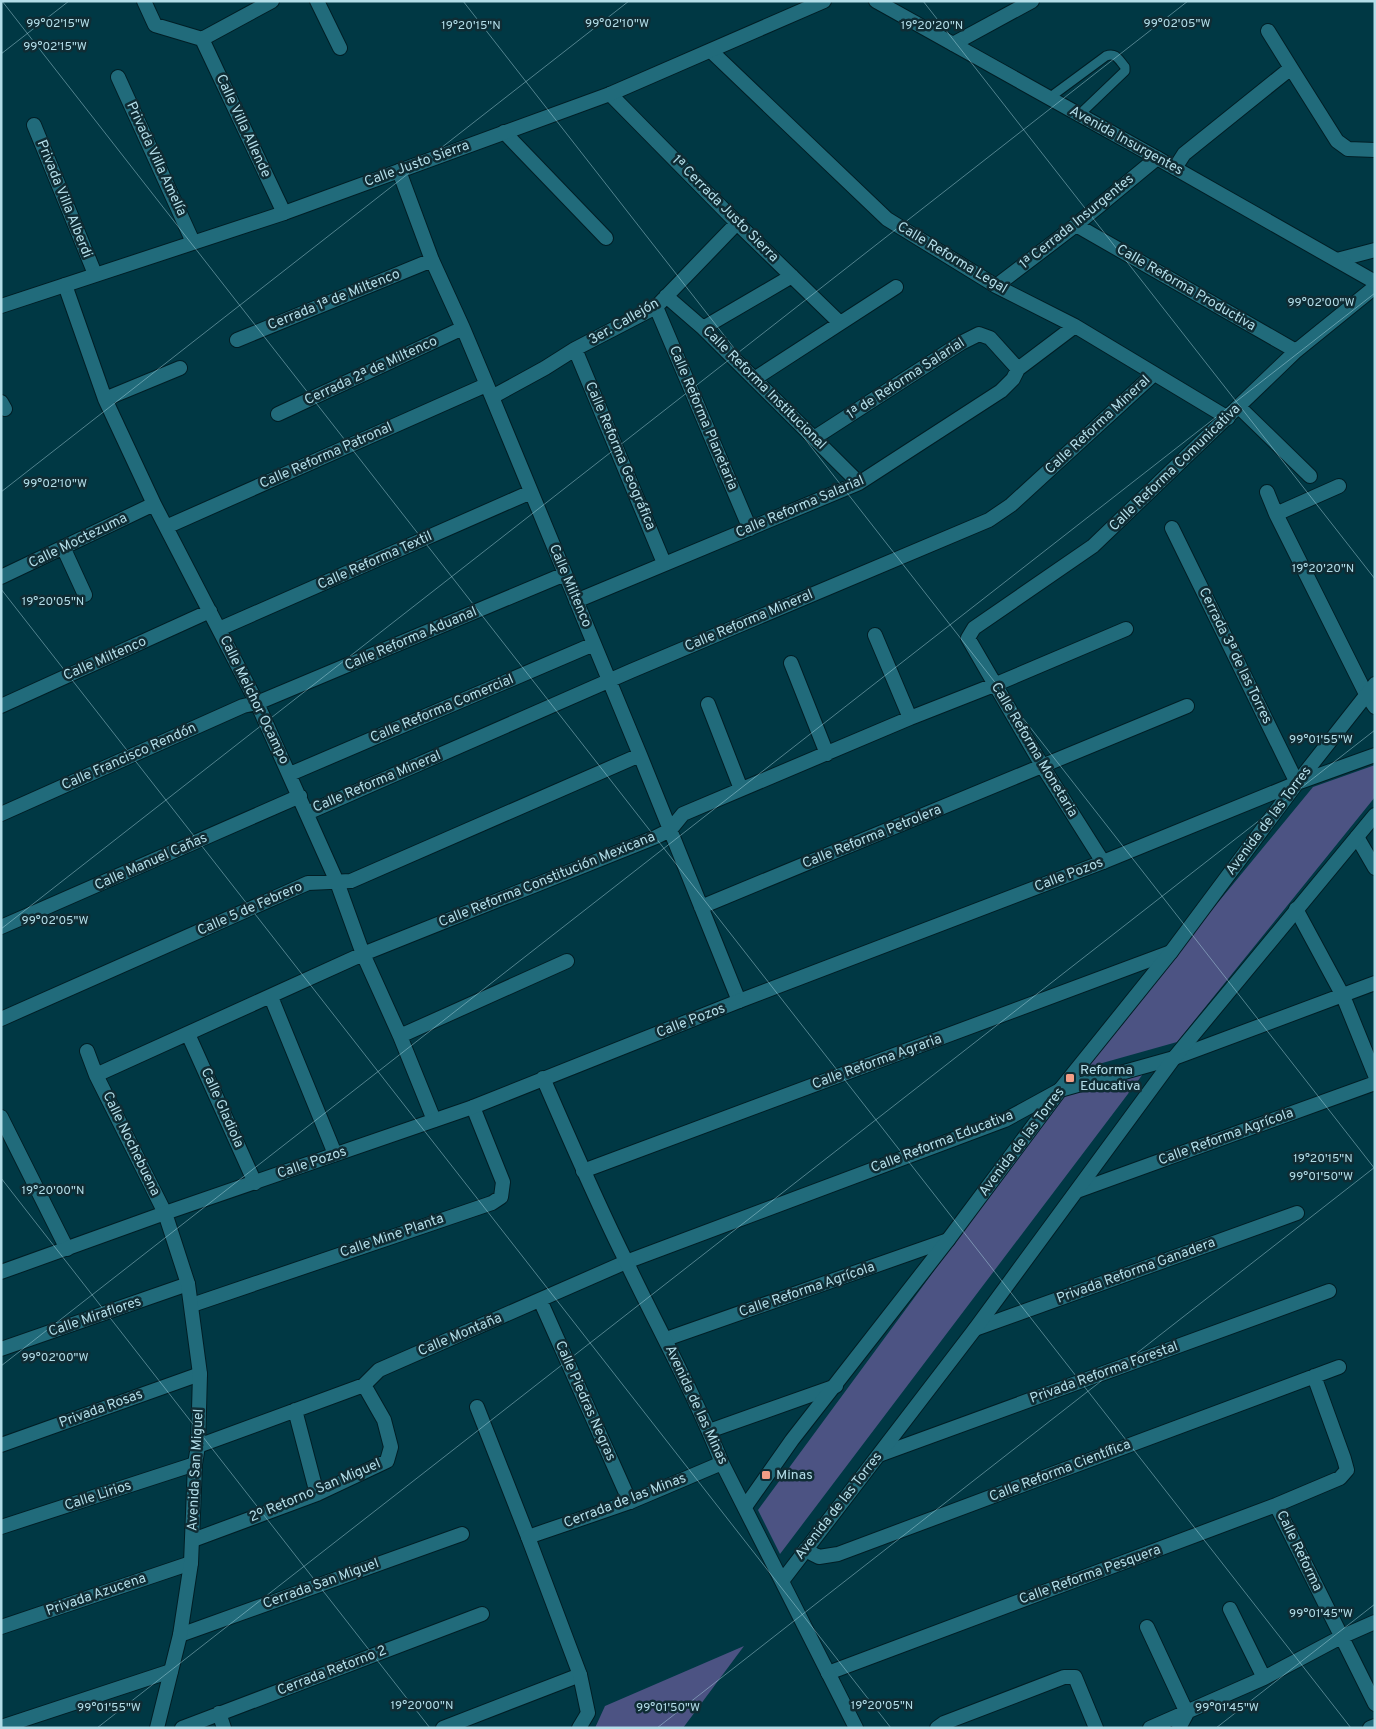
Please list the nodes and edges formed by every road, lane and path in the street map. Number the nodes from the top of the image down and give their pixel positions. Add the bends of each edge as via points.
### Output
1 (144, 1) edge
2 (317, 1) edge
3 (824, 1) edge
4 (876, 1) edge
5 (1032, 1) edge
6 (265, 3) edge
7 (1268, 32) dead end
8 (202, 39) junction
9 (953, 44) junction
10 (340, 48) dead end
11 (712, 52) junction
12 (1291, 68) junction
13 (118, 77) dead end
14 (610, 94) junction
15 (1050, 98) junction
16 (1079, 115) junction
17 (34, 125) dead end
18 (504, 132) junction
19 (1375, 150) edge
20 (1157, 158) junction
21 (1175, 168) junction
22 (399, 171) junction
23 (284, 213) junction
24 (737, 223) junction
25 (1076, 225) junction
26 (606, 238) dead end
27 (193, 242) junction
28 (1375, 250) edge
29 (432, 260) junction
30 (1337, 260) junction
31 (95, 274) junction
32 (792, 276) junction
33 (1375, 282) edge
34 (65, 285) junction
35 (996, 286) junction
36 (896, 287) dead end
37 (1375, 287) edge
38 (666, 296) junction
39 (1, 306) edge
40 (656, 307) junction
41 (840, 323) junction
42 (1075, 326) junction
43 (464, 328) junction
44 (703, 328) junction
45 (237, 340) dead end
46 (575, 349) junction
47 (1296, 351) junction
48 (180, 368) dead end
49 (1018, 369) junction
50 (1154, 374) junction
51 (754, 379) junction
52 (489, 391) junction
53 (105, 399) junction
54 (1239, 407) junction
55 (278, 414) dead end
56 (1228, 418) junction
57 (814, 438) junction
58 (1310, 476) dead end
59 (859, 483) junction
60 (1339, 486) dead end
61 (531, 492) junction
62 (1267, 492) dead end
63 (154, 504) junction
64 (1276, 514) junction
65 (166, 527) junction
66 (1172, 528) dead end
67 (750, 529) junction
68 (64, 547) junction
69 (664, 563) junction
70 (565, 574) junction
71 (1, 577) edge
72 (85, 595) dead end
73 (576, 601) junction
74 (210, 611) junction
75 (219, 629) junction
76 (1126, 629) dead end
77 (875, 635) dead end
78 (968, 638) joint
79 (594, 644) junction
80 (791, 663) dead end
81 (610, 682) junction
82 (994, 685) junction
83 (1370, 689) edge
84 (257, 703) junction
85 (708, 704) dead end
86 (1, 706) edge
87 (1187, 706) dead end
88 (1375, 707) edge
89 (910, 718) junction
90 (640, 754) junction
91 (827, 754) junction
92 (1375, 755) edge
93 (1043, 767) junction
94 (290, 774) junction
95 (1297, 783) junction
96 (741, 789) junction
97 (300, 796) junction
98 (307, 813) junction
99 (1, 814) edge
100 (1375, 815) edge
101 (670, 830) junction
102 (1356, 837) junction
103 (1103, 862) junction
104 (1375, 868) edge
105 (337, 882) junction
106 (701, 907) junction
107 (1296, 909) junction
108 (1, 927) edge
109 (1171, 952) junction
110 (363, 954) junction
111 (567, 961) dead end
112 (1375, 984) edge
113 (1343, 996) junction
114 (271, 997) junction
115 (739, 1002) junction
116 (1, 1019) edge
117 (188, 1034) junction
118 (400, 1036) junction
119 (87, 1051) dead end
120 (1174, 1058) junction
121 (96, 1075) junction
122 (1375, 1075) edge
123 (543, 1078) junction
124 (1375, 1083) edge
125 (1060, 1090) junction
126 (473, 1107) junction
127 (1, 1117) edge
128 (434, 1120) junction
129 (335, 1154) junction
130 (583, 1171) junction
131 (255, 1183) junction
132 (1077, 1191) junction
133 (165, 1213) junction
134 (1298, 1213) dead end
135 (948, 1240) junction
136 (67, 1249) junction
137 (626, 1262) junction
138 (1, 1272) edge
139 (188, 1284) junction
140 (1329, 1291) dead end
141 (540, 1300) junction
142 (192, 1305) junction
143 (975, 1329) junction
144 (666, 1339) junction
145 (1, 1349) edge
146 (1339, 1367) dead end
147 (200, 1374) junction
148 (1314, 1376) junction
149 (364, 1385) junction
150 (836, 1386) junction
151 (477, 1407) dead end
152 (295, 1410) junction
153 (709, 1431) junction
154 (1, 1445) edge
155 (198, 1446) junction
156 (879, 1454) junction
157 (722, 1463) junction
158 (195, 1464) junction
159 (317, 1494) junction
160 (630, 1502) junction
161 (1276, 1506) junction
162 (745, 1507) junction
163 (1, 1527) edge
164 (462, 1534) dead end
165 (528, 1537) junction
166 (193, 1540) junction
167 (805, 1550) junction
168 (191, 1563) junction
169 (782, 1581) junction
170 (1230, 1609) dead end
171 (482, 1614) dead end
172 (1375, 1622) edge
173 (1, 1627) edge
174 (1147, 1627) dead end
175 (180, 1635) junction
176 (1341, 1637) junction
177 (171, 1671) junction
178 (828, 1673) junction
179 (580, 1675) junction
180 (1264, 1678) junction
181 (1375, 1704) edge
182 (218, 1713) junction
183 (1187, 1713) junction
184 (1375, 1726) edge
185 (1, 1727) edge
186 (157, 1728) edge
187 (182, 1728) edge
188 (224, 1728) edge
189 (443, 1728) edge
190 (579, 1728) edge
191 (856, 1728) edge
192 (937, 1728) edge
193 (1096, 1728) edge
194 (1150, 1728) edge
195 (1179, 1728) edge
196 (1370, 1728) edge

1 - 8 street via 156,25
2 - 10 street
3 - 11 street, Calle Justo Sierra
4 - 9 street, Avenida Insurgentes
5 - 9 street
6 - 8 street
7 - 12 street
8 - 23 street, Calle Villa Allende
9 - 15 street, Avenida Insurgentes
11 - 14 street, Calle Justo Sierra
11 - 35 street, Calle Reforma Legal via 887,219
12 - 19 street via 1337,141 1348,149
12 - 21 street via 1184,154
13 - 27 street, Privada Villa Amelía
14 - 18 street, Calle Justo Sierra
14 - 24 street, 1ª Cerrada Justo Sierra
15 - 16 street, Avenida Insurgentes
15 - 16 lane via 1106,56 1115,55 1125,71
16 - 20 street, Avenida Insurgentes
17 - 31 street, Privada Villa Alberdi
18 - 22 street, Calle Justo Sierra
18 - 26 street
20 - 21 street, Avenida Insurgentes
20 - 25 street, 1ª Cerrada Insurgentes
21 - 30 street, Avenida Insurgentes
22 - 23 street, Calle Justo Sierra
22 - 29 street, Calle Miltenco
23 - 27 street, Calle Justo Sierra
24 - 32 street, 1ª Cerrada Justo Sierra
24 - 38 street, 3er. Callejón
25 - 35 street, 1ª Cerrada Insurgentes
25 - 47 street, Calle Reforma Productiva
27 - 31 street, Calle Justo Sierra
28 - 30 street
29 - 43 street, Calle Miltenco
29 - 45 street, Cerrada 1ª de Miltenco
30 - 33 street, Avenida Insurgentes
31 - 34 street, Calle Justo Sierra
32 - 41 street, 1ª Cerrada Justo Sierra
32 - 44 street
34 - 39 street, Calle Justo Sierra
34 - 53 street, Calle Melchor Ocampo
35 - 42 street, Calle Reforma Legal
36 - 41 street
37 - 47 street, Calle Reforma Comunicativa
38 - 40 street, 3er. Callejón
38 - 44 street, Calle Reforma Institucional
40 - 46 street, 3er. Callejón
40 - 67 street, Calle Reforma Planetaria
41 - 51 street
42 - 49 street, Calle Reforma Salarial
42 - 50 street, Calle Reforma Legal
43 - 52 street, Calle Miltenco
43 - 55 street, Cerrada 2ª de Miltenco
44 - 51 street, Calle Reforma Institucional
46 - 52 street, 3er. Callejón via 545,368
46 - 69 street, Calle Reforma Geográfica
47 - 54 street, Calle Reforma Comunicativa
48 - 53 street
49 - 57 street, 1ª de Reforma Salarial via 990,338 979,334
49 - 59 street, Calle Reforma Salarial via 1001,391
50 - 56 street, Calle Reforma Legal
50 - 81 street, Calle Reforma Mineral via 1011,505 989,520
51 - 57 street, Calle Reforma Institucional
52 - 61 street, Calle Miltenco
52 - 65 street, Calle Reforma Patronal
53 - 63 street, Calle Melchor Ocampo
54 - 56 street, Calle Reforma Comunicativa
54 - 58 street
56 - 78 street, Calle Reforma Comunicativa via 1093,546 974,628
57 - 59 street, Calle Reforma Institucional
59 - 67 street, Calle Reforma Salarial
60 - 64 street
61 - 70 street, Calle Miltenco
61 - 75 street, Calle Reforma Textil
62 - 64 street
63 - 65 street, Calle Melchor Ocampo
63 - 68 street, Calle Moctezuma
64 - 83 street
65 - 74 street, Calle Melchor Ocampo
66 - 95 street, Cerrada 3ª de las Torres
67 - 69 street, Calle Reforma Salarial
68 - 71 street, Calle Moctezuma
68 - 72 street
69 - 73 street, Calle Reforma Salarial
70 - 73 street, Calle Miltenco
70 - 84 street, Calle Reforma Aduanal
73 - 79 street, Calle Miltenco
74 - 75 street, Calle Melchor Ocampo
74 - 86 street, Calle Miltenco
75 - 84 street, Calle Melchor Ocampo
76 - 82 street, Calle Reforma Constitución Mexicana
77 - 89 street
78 - 82 street, Calle Reforma Monetaria
79 - 81 street, Calle Miltenco
79 - 94 street, Calle Reforma Comercial
80 - 91 street
81 - 90 street, Calle Miltenco
81 - 98 street, Calle Reforma Mineral
82 - 89 street, Calle Reforma Constitución Mexicana
82 - 93 street, Calle Reforma Monetaria
83 - 88 street
83 - 95 street, Avenida de las Torres
84 - 94 street, Calle Melchor Ocampo
84 - 99 street, Calle Francisco Rendón via 243,706
85 - 96 street
87 - 93 street, Calle Reforma Petrolera
89 - 91 street, Calle Reforma Constitución Mexicana
90 - 101 street, Calle Miltenco
90 - 105 street, Calle 5 de Febrero via 351,881
91 - 96 street, Calle Reforma Constitución Mexicana
92 - 95 street, Calle Pozos
93 - 103 street, Calle Reforma Monetaria
93 - 106 street, Calle Reforma Petrolera
94 - 97 street, Calle Melchor Ocampo
95 - 103 street, Calle Pozos
95 - 109 street, Avenida de las Torres
96 - 101 street, Calle Reforma Constitución Mexicana via 683,814
97 - 98 street, Calle Melchor Ocampo
97 - 108 street, Calle Manuel Cañas
98 - 105 street, Calle Melchor Ocampo
100 - 102 street, Avenida de las Torres
101 - 106 street, Calle Miltenco
101 - 110 street, Calle Reforma Constitución Mexicana
102 - 104 street
102 - 107 street, Avenida de las Torres
103 - 115 street, Calle Pozos
105 - 110 street, Calle Melchor Ocampo
105 - 116 street, Calle 5 de Febrero via 308,883
106 - 115 street, Calle Miltenco
107 - 113 street
107 - 120 street, Avenida de las Torres
109 - 125 street, Avenida de las Torres
109 - 130 street, Calle Reforma Agraria
110 - 114 street, Calle Reforma Constitución Mexicana
110 - 118 street, Calle Melchor Ocampo
111 - 118 street
112 - 113 street, Calle Reforma Educativa
113 - 120 street, Calle Reforma Educativa
113 - 122 street
114 - 117 street, Calle Reforma Constitución Mexicana
114 - 129 street
115 - 123 street, Calle Pozos
117 - 121 street, Calle Reforma Constitución Mexicana
117 - 131 street, Calle Gladiola
118 - 128 street, Calle Melchor Ocampo
119 - 121 street, Calle Nochebuena
120 - 125 street, Calle Reforma Educativa
120 - 132 street, Avenida de las Torres
121 - 133 street, Calle Nochebuena
123 - 126 street, Calle Pozos
123 - 130 street, Avenida de las Minas
124 - 132 street, Calle Reforma Agrícola
125 - 135 street, Avenida de las Torres
125 - 137 street, Calle Reforma Educativa via 1005,1120
126 - 128 street, Calle Pozos
126 - 142 street, Calle Mine Planta via 503,1182 501,1197
127 - 136 street
128 - 129 street, Calle Pozos
129 - 131 street, Calle Pozos
130 - 137 street, Avenida de las Minas
131 - 133 street, Calle Pozos
132 - 143 street, Avenida de las Torres
133 - 136 street, Calle Pozos
133 - 139 street, Avenida San Miguel
134 - 143 street, Privada Reforma Ganadera
135 - 144 street, Calle Reforma Agrícola
135 - 150 street, Avenida de las Torres
136 - 138 street, Calle Pozos
137 - 141 street, Calle Reforma Educativa
137 - 144 street, Avenida de las Minas
139 - 142 street, Avenida San Miguel
139 - 145 street, Calle Miraflores
140 - 156 street, Privada Reforma Forestal
141 - 149 street, Calle Montaña via 379,1370
141 - 160 street, Calle Piedras Negras
142 - 147 street, Avenida San Miguel
143 - 156 street, Avenida de las Torres
144 - 153 street, Avenida de las Minas
146 - 148 street, Calle Reforma Científica
147 - 154 street, Privada Rosas
147 - 155 street, Avenida San Miguel
148 - 161 street, Calle Reforma Pesquera via 1347,1470 1340,1478
148 - 167 street, Calle Reforma Científica via 838,1554 819,1557
149 - 152 street
149 - 159 street, 2º Retorno San Miguel via 384,1420 391,1447 387,1461
150 - 153 street
150 - 162 street, Avenida de las Torres via 792,1440
151 - 165 street
152 - 155 street
152 - 159 street
153 - 157 street, Avenida de las Minas
155 - 158 street, Avenida San Miguel
156 - 167 street, Avenida de las Torres
157 - 160 street, Cerrada de las Minas
157 - 162 street, Avenida de las Minas
158 - 163 street, Calle Lirios
158 - 166 street, Avenida San Miguel
159 - 166 street, 2º Retorno San Miguel
160 - 165 street, Cerrada de las Minas
161 - 176 street, Calle Reforma
161 - 178 street, Calle Reforma Pesquera
162 - 169 street, Avenida de las Minas
164 - 175 street, Cerrada San Miguel
165 - 179 street
166 - 168 street, Avenida San Miguel
167 - 169 street, Avenida de las Torres
168 - 173 street, Privada Azucena
168 - 175 street, Avenida San Miguel
169 - 178 street, Avenida de las Minas
170 - 180 street
171 - 182 street, Cerrada Retorno 2
172 - 176 street
174 - 183 street
175 - 177 street, Avenida San Miguel
176 - 180 street
176 - 181 street, Calle Reforma
177 - 185 street
177 - 186 street, Avenida San Miguel
178 - 191 street, Avenida de las Minas
179 - 189 street
179 - 190 street via 588,1712
180 - 183 street
182 - 187 street, Cerrada Retorno 2
182 - 188 street
183 - 194 street
183 - 195 street
184 - 196 street
192 - 193 street via 1064,1677 1075,1677

